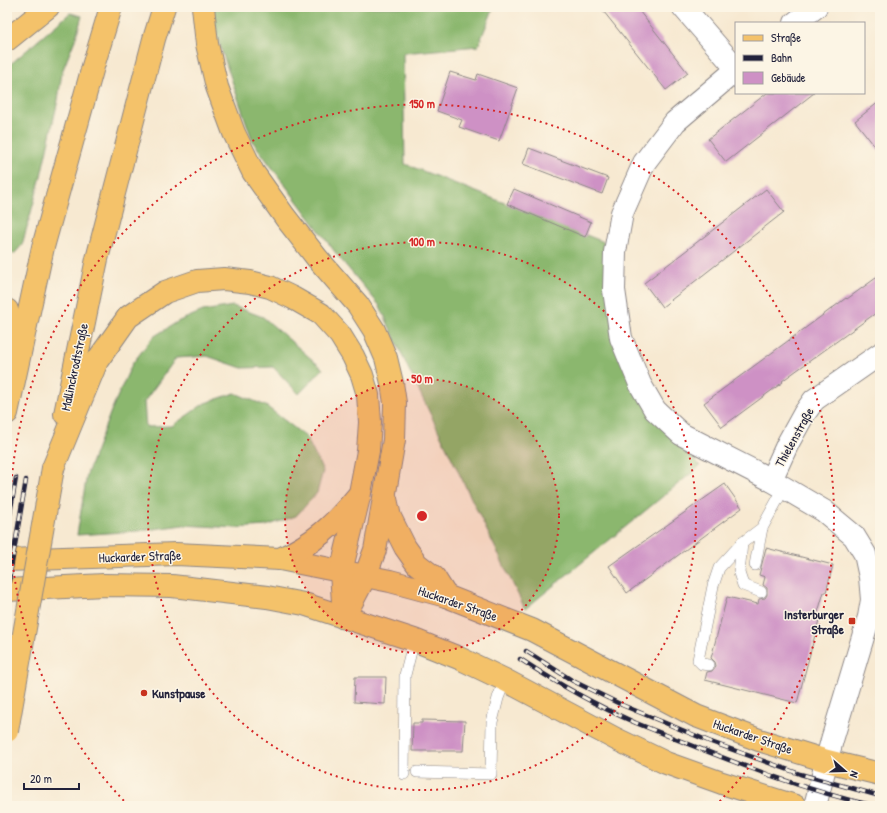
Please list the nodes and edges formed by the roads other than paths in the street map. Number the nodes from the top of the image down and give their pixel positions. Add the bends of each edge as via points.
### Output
1 (48, 7) edge
2 (111, 7) edge
3 (164, 7) edge
4 (203, 7) edge
5 (682, 7) edge
6 (816, 7) edge
7 (796, 22) edge
8 (7, 40) edge
9 (735, 68) edge
10 (735, 70) edge
11 (7, 310) edge
12 (880, 354) edge
13 (18, 358) junction
14 (7, 413) edge
15 (53, 468) junction
16 (778, 484) junction
17 (360, 493) junction
18 (385, 497) junction
19 (762, 528) junction
20 (742, 543) junction
21 (872, 551) edge
22 (280, 559) junction
23 (7, 560) edge
24 (755, 565) dead end
25 (341, 572) junction
26 (365, 577) junction
27 (7, 590) edge
28 (761, 592) dead end
29 (446, 596) junction
30 (344, 618) junction
31 (414, 640) junction
32 (709, 665) dead end
33 (505, 680) junction
34 (7, 731) edge
35 (827, 761) junction
36 (417, 772) dead end
37 (404, 774) dead end
38 (880, 774) edge
39 (795, 806) edge
40 (815, 806) edge

1 - 8 main road
2 - 13 main road via 43,247
3 - 15 main road, Mallinckrodtstraße via 97,259
4 - 18 main road via 207,44 217,87 234,133 253,172 294,229 358,305 374,330 386,358 395,403 394,440
5 - 9 street
6 - 7 street
10 - 16 street via 675,122 644,163 622,214 615,252 614,290 621,338 640,384 655,410 681,434
11 - 13 main road
12 - 16 street, Thielenstraße via 814,400 788,443
13 - 14 main road
15 - 17 main road via 97,361 128,317 165,292 197,281 224,279 270,287 320,314 340,335 356,362 368,395 368,451
15 - 34 main road, Mallinckrodtstraße, bridge
16 - 19 lane
16 - 21 street via 824,511
17 - 22 main road via 339,519 320,536 298,551
17 - 25 main road
18 - 26 main road via 375,550
18 - 29 main road via 390,517 405,547 417,564 434,577
19 - 20 lane
19 - 24 lane
20 - 28 lane via 739,573 743,585
20 - 32 lane via 719,568 713,586 698,660
21 - 35 street via 872,600 869,617
22 - 23 main road, Huckarder Straße via 176,554
22 - 25 main road, Huckarder Straße
25 - 26 main road, Huckarder Straße
25 - 30 main road
26 - 29 main road, Huckarder Straße
26 - 30 main road
27 - 30 main road via 104,585 172,586 267,597 304,604
29 - 35 main road, Huckarder Straße via 532,630 696,716 759,740
30 - 31 main road
31 - 33 main road
31 - 37 lane via 405,675
33 - 36 lane via 492,722 491,774
33 - 39 main road via 666,763
35 - 38 main road, Huckarder Straße
35 - 40 street

